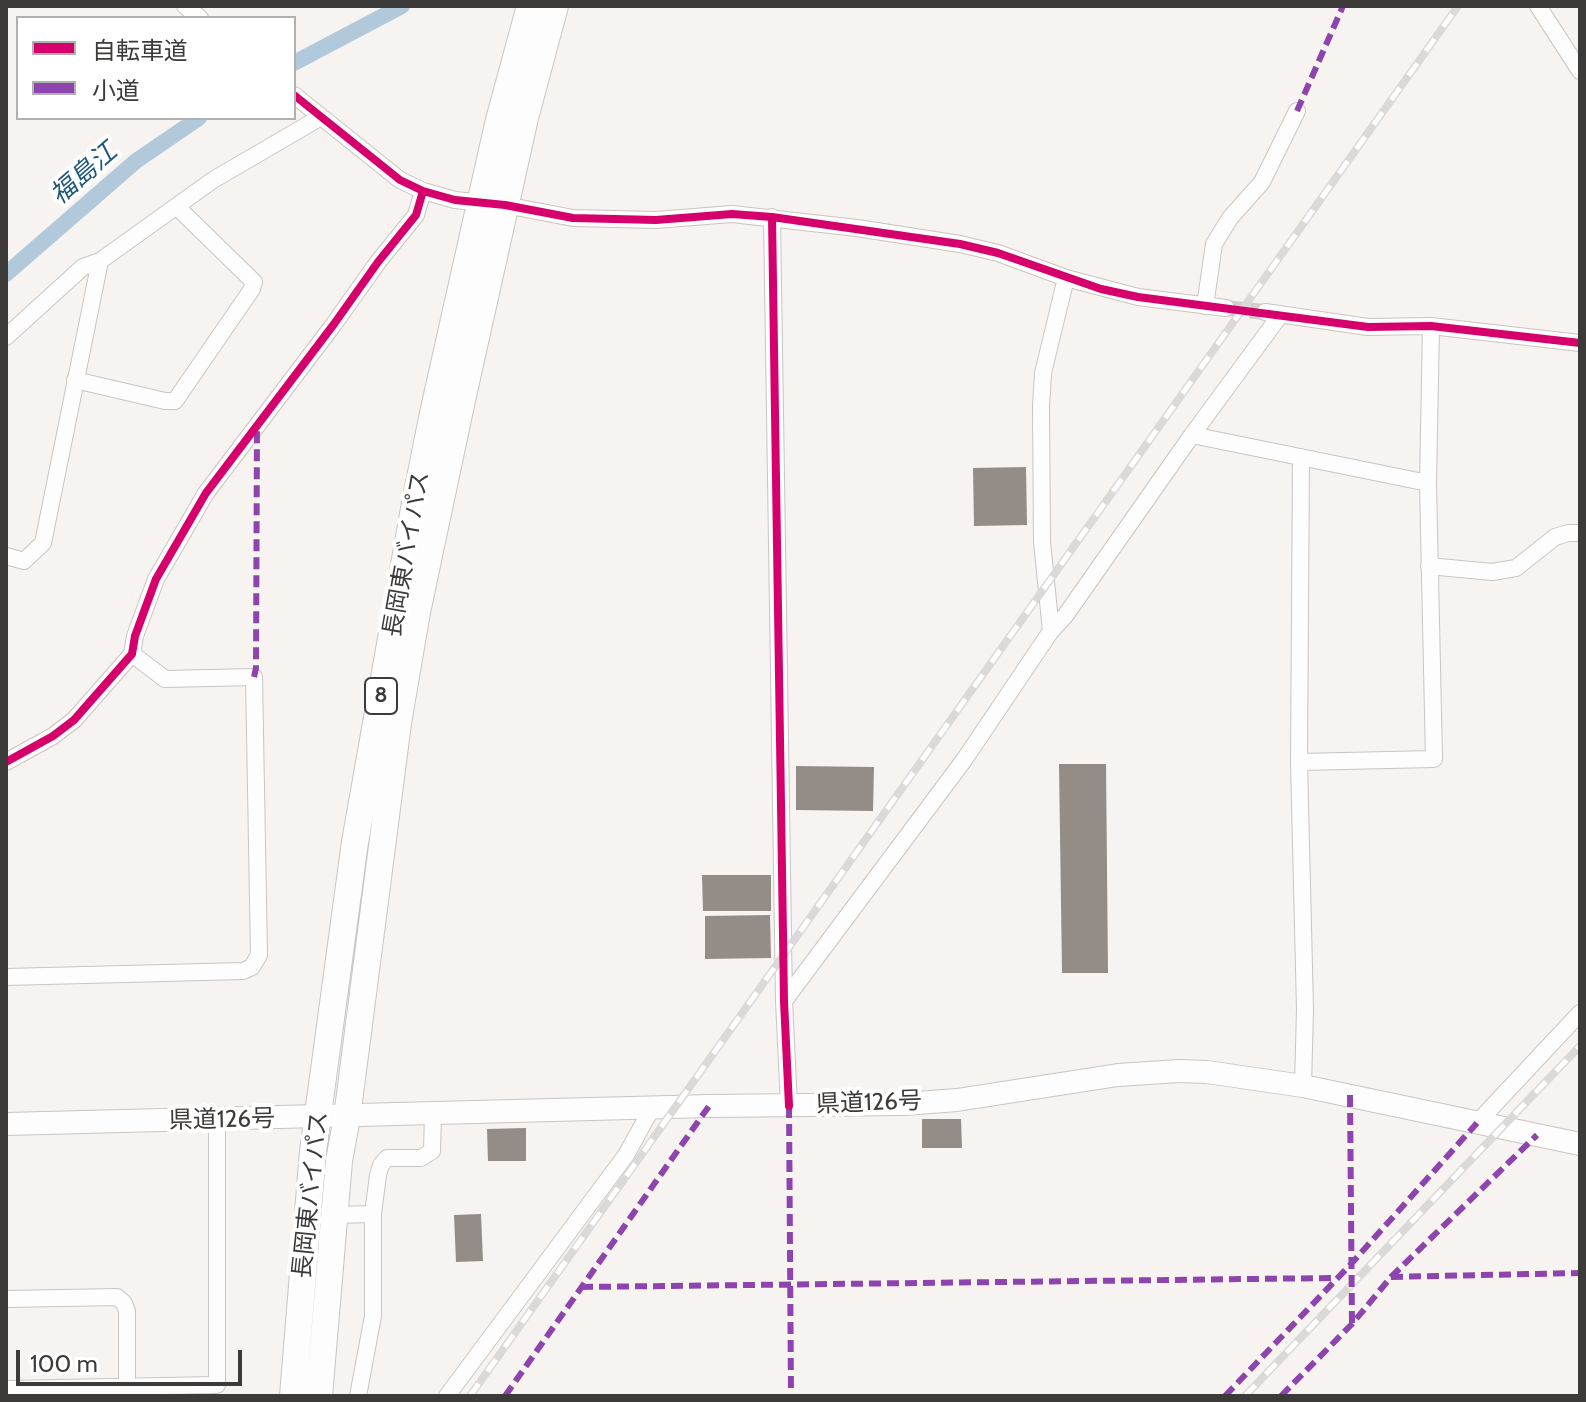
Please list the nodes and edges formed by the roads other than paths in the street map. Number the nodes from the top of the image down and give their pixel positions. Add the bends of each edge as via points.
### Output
1 (517, 6) edge
2 (530, 6) edge
3 (555, 6) edge
4 (565, 6) edge
5 (1538, 6) edge
6 (1580, 71) edge
7 (296, 97) edge
8 (1297, 111) dead end
9 (316, 112) junction
10 (525, 118) junction
11 (498, 124) junction
12 (423, 191) junction
13 (493, 204) junction
14 (177, 207) junction
15 (772, 217) junction
16 (100, 261) junction
17 (1066, 278) junction
18 (1205, 306) junction
19 (1226, 308) tunnel mouth
20 (1431, 326) junction
21 (6, 337) edge
22 (1580, 343) edge
23 (75, 380) junction
24 (1192, 435) junction
25 (1301, 457) junction
26 (1428, 483) junction
27 (1580, 533) edge
28 (6, 556) edge
29 (1429, 566) junction
30 (1051, 631) junction
31 (132, 654) junction
32 (6, 762) edge
33 (1299, 762) junction
34 (6, 977) edge
35 (784, 1001) junction
36 (1580, 1013) edge
37 (1303, 1086) junction
38 (789, 1106) junction
39 (652, 1108) junction
40 (433, 1113) junction
41 (318, 1117) junction
42 (347, 1117) junction
43 (217, 1120) junction
44 (1477, 1123) junction
45 (6, 1124) edge
46 (1580, 1144) edge
47 (373, 1214) junction
48 (335, 1215) junction
49 (6, 1299) edge
50 (6, 1389) edge
51 (128, 1391) edge
52 (315, 1396) edge
53 (358, 1396) edge
54 (447, 1396) edge

1 - 11 highway
2 - 11 highway, 長岡東バイパス / 8
3 - 10 highway, 長岡東バイパス / 8
4 - 10 highway
5 - 6 street
7 - 9 street
8 - 18 street via 1262,182 1214,244
9 - 12 street via 400,180
9 - 14 street
10 - 13 highway, 長岡東バイパス / 8
11 - 13 highway, 長岡東バイパス / 8
12 - 13 street
12 - 31 street via 416,215 206,493 156,579
13 - 15 street via 573,218
13 - 41 highway, 長岡東バイパス / 8 via 415,503 355,842
13 - 42 highway, 長岡東バイパス / 8 via 415,626
14 - 16 street
14 - 23 street via 254,282 252,289 175,401
15 - 17 street via 960,244
15 - 35 street
16 - 21 street via 83,267
16 - 23 street
17 - 18 street via 1138,297
17 - 30 street via 1043,373 1041,406 1042,542
18 - 19 street
20 - 22 street
20 - 24 street via 1368,327 1273,313
20 - 26 street
23 - 28 street via 43,543 24,561
24 - 25 street
24 - 30 street
25 - 26 street
25 - 33 street
26 - 29 street
27 - 29 street via 1555,537 1516,568 1492,572
29 - 33 street via 1434,759
30 - 35 street via 964,760
31 - 32 street via 74,720
31 - 34 street via 165,679 254,677 259,955 243,971
33 - 37 street
35 - 38 street
36 - 44 street
37 - 38 main road, 県道126号 via 1207,1072 1153,1072 957,1100
37 - 44 main road, 県道126号
38 - 39 main road, 県道126号
39 - 40 main road, 県道126号
39 - 54 street via 626,1155
40 - 42 main road, 県道126号
40 - 47 street via 432,1151 421,1158 387,1158 378,1175
41 - 42 main road, 県道126号
41 - 43 main road, 県道126号
41 - 52 highway, 長岡東バイパス / 8
42 - 48 highway, 長岡東バイパス / 8
43 - 45 main road, 県道126号
43 - 51 street via 217,1385
44 - 46 main road, 県道126号
47 - 48 street
47 - 53 street via 373,1316
48 - 52 highway, 長岡東バイパス / 8
49 - 51 street via 117,1297 127,1311
50 - 51 street

